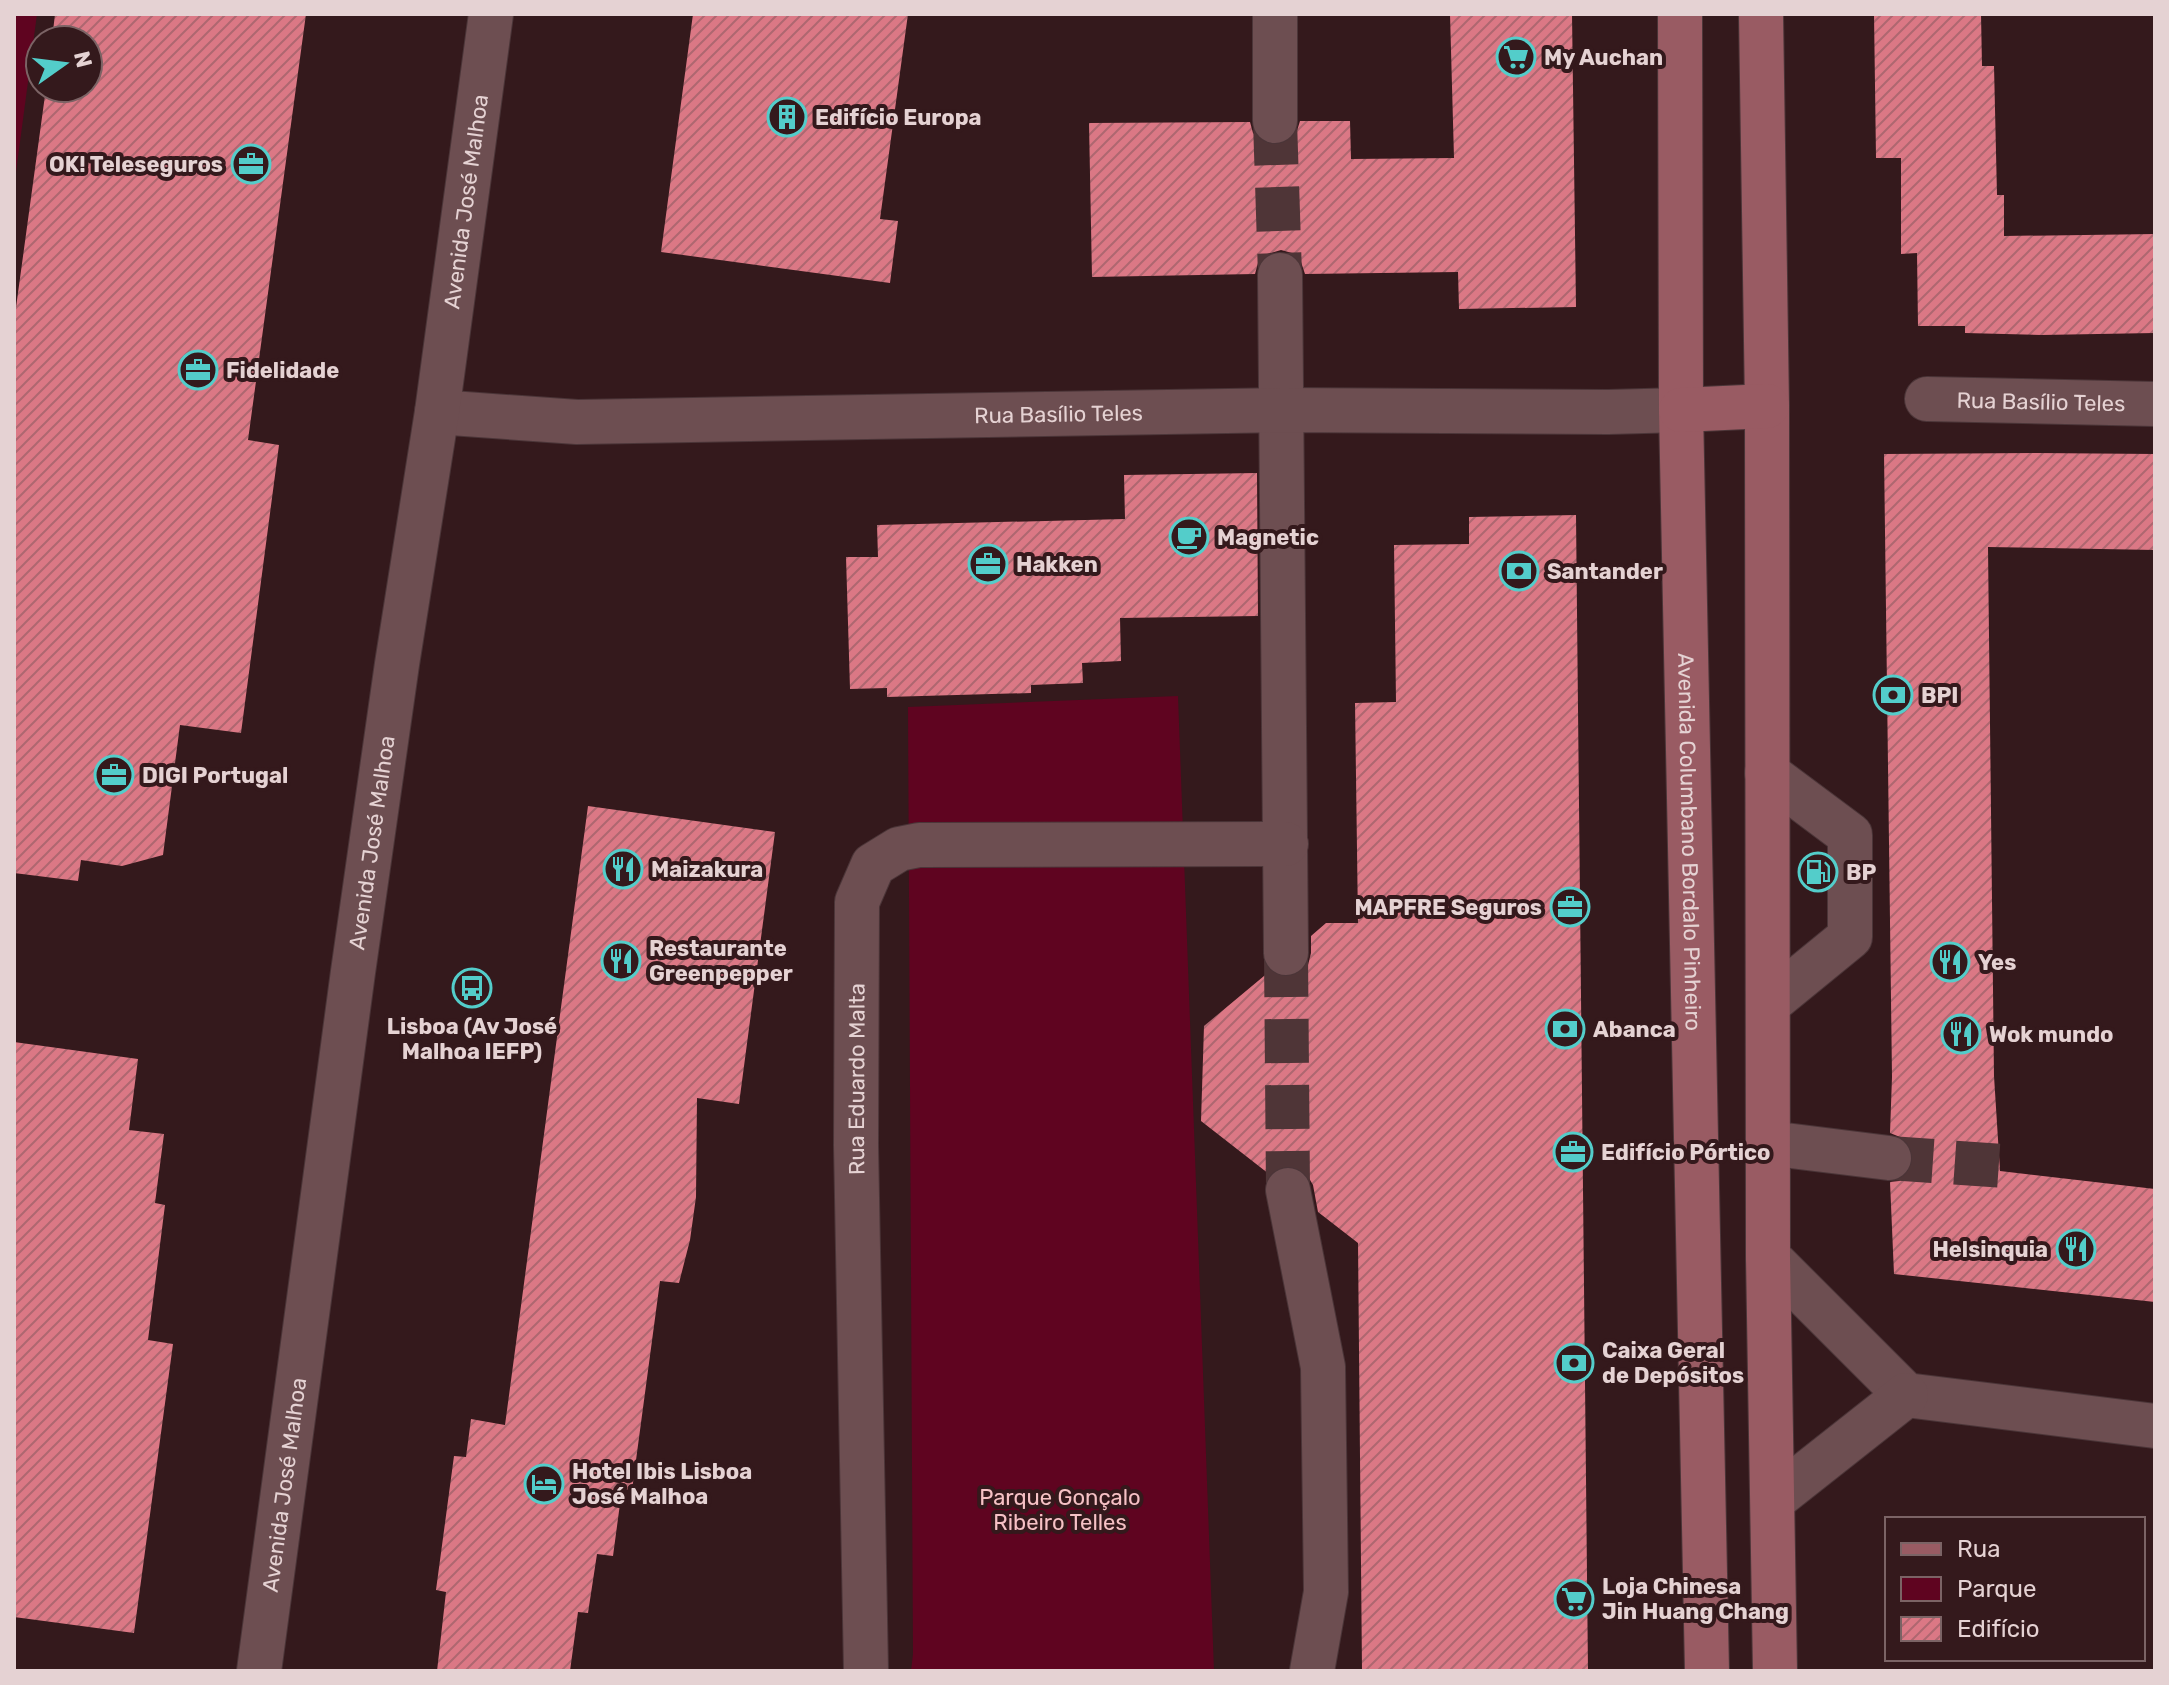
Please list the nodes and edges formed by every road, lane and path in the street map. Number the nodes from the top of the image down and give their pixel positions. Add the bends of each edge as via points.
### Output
1 (491, 14) edge
2 (1275, 14) edge
3 (1680, 14) edge
4 (1761, 14) edge
5 (1275, 121) tunnel mouth
6 (1280, 275) tunnel mouth
7 (1927, 399) dead end
8 (2155, 404) edge
9 (1767, 406) junction
10 (1282, 410) junction
11 (1681, 410) junction
12 (437, 412) junction
13 (1767, 773) junction
14 (1264, 844) junction
15 (1286, 953) tunnel mouth
16 (1768, 1004) junction
17 (1768, 1143) junction
18 (1889, 1158) tunnel mouth
19 (1288, 1190) tunnel mouth
20 (1768, 1257) junction
21 (1906, 1395) junction
22 (2155, 1426) edge
23 (1773, 1500) junction
24 (1705, 1551) junction
25 (259, 1671) edge
26 (866, 1671) edge
27 (1312, 1671) edge
28 (1707, 1671) edge
29 (1775, 1671) edge

1 - 12 street, Avenida José Malhoa
2 - 5 street
3 - 11 main road, Avenida Columbano Bordalo Pinheiro
4 - 9 main road
6 - 10 street
7 - 8 street, Rua Basílio Teles
9 - 11 main road
9 - 13 main road
10 - 11 street, Rua Basílio Teles
10 - 12 street, Rua Basílio Teles via 577,422
10 - 14 street
11 - 24 main road, Avenida Columbano Bordalo Pinheiro
12 - 25 street, Avenida José Malhoa via 353,972
13 - 16 main road
13 - 16 street via 1850,835 1850,937
14 - 15 street
14 - 26 street, Rua Eduardo Malta via 919,845 899,849 873,865 857,902
16 - 17 main road
17 - 18 street
17 - 20 main road
19 - 27 street via 1323,1367 1326,1592
20 - 21 street
20 - 23 main road
21 - 22 street
21 - 23 street
23 - 24 main road
23 - 29 main road
24 - 28 main road, Avenida Columbano Bordalo Pinheiro

